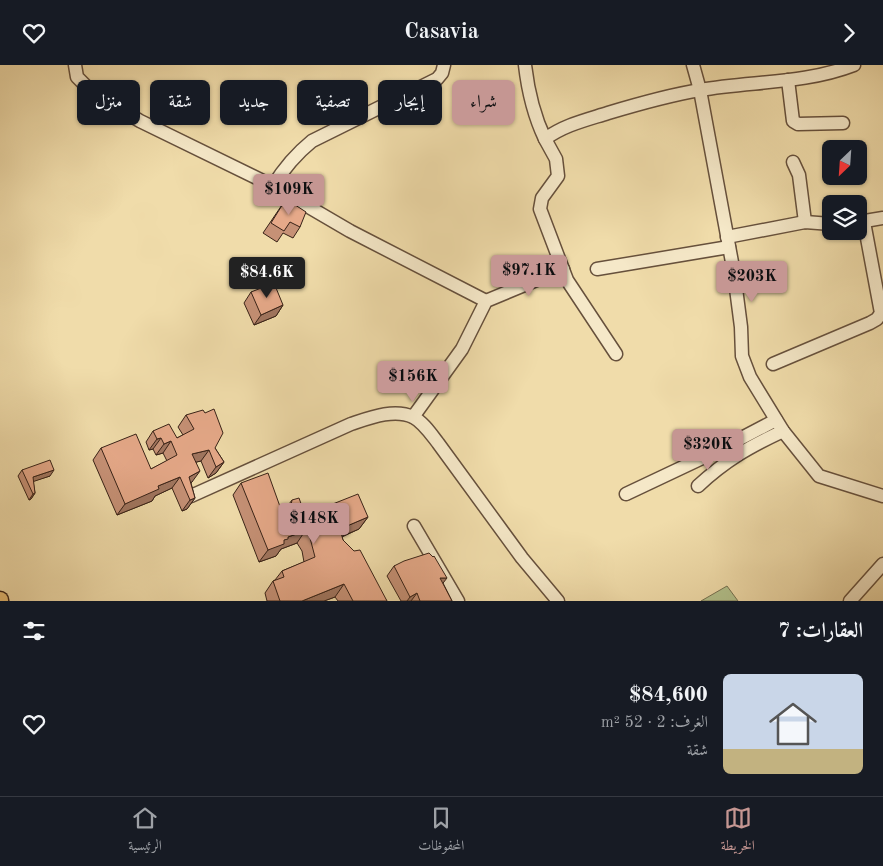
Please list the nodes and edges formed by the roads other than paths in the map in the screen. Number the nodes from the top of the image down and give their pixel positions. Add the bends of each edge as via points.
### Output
1 (75, 65) edge
2 (444, 65) edge
3 (525, 65) edge
4 (693, 65) edge
5 (854, 65) edge
6 (788, 80) junction
7 (700, 90) junction
8 (843, 123) dead end
9 (545, 139) junction
10 (793, 162) dead end
11 (273, 186) junction
12 (883, 218) edge
13 (867, 221) edge
14 (805, 222) junction
15 (822, 223) edge
16 (865, 240) edge
17 (728, 242) junction
18 (563, 269) junction
19 (597, 269) dead end
20 (486, 301) junction
21 (616, 354) dead end
22 (773, 364) dead end
23 (413, 417) junction
24 (780, 425) junction
25 (698, 486) dead end
26 (626, 494) dead end
27 (191, 495) edge
28 (883, 496) edge
29 (414, 526) dead end
30 (883, 564) edge
31 (556, 600) edge
32 (458, 601) edge
33 (850, 601) edge

1 - 11 street via 78,77 93,93 140,121
2 - 11 street via 437,79 312,141 289,162
3 - 9 street via 536,121
4 - 7 street
5 - 6 street
6 - 7 street
6 - 8 street via 793,121 798,124
7 - 9 street via 576,123
7 - 17 street
9 - 18 street via 556,159 558,176 542,198 540,209
10 - 14 street via 799,175
11 - 20 street via 350,231
12 - 13 street
14 - 15 street
14 - 17 street
16 - 22 street via 882,313 870,323
17 - 19 street
17 - 24 street via 740,318 742,356 750,377
18 - 20 street
18 - 21 street
20 - 23 street via 462,349
23 - 27 street via 377,416 351,424
23 - 31 street via 428,430
24 - 25 street via 729,459
24 - 26 street
24 - 28 street via 819,476
29 - 32 street
30 - 33 street

